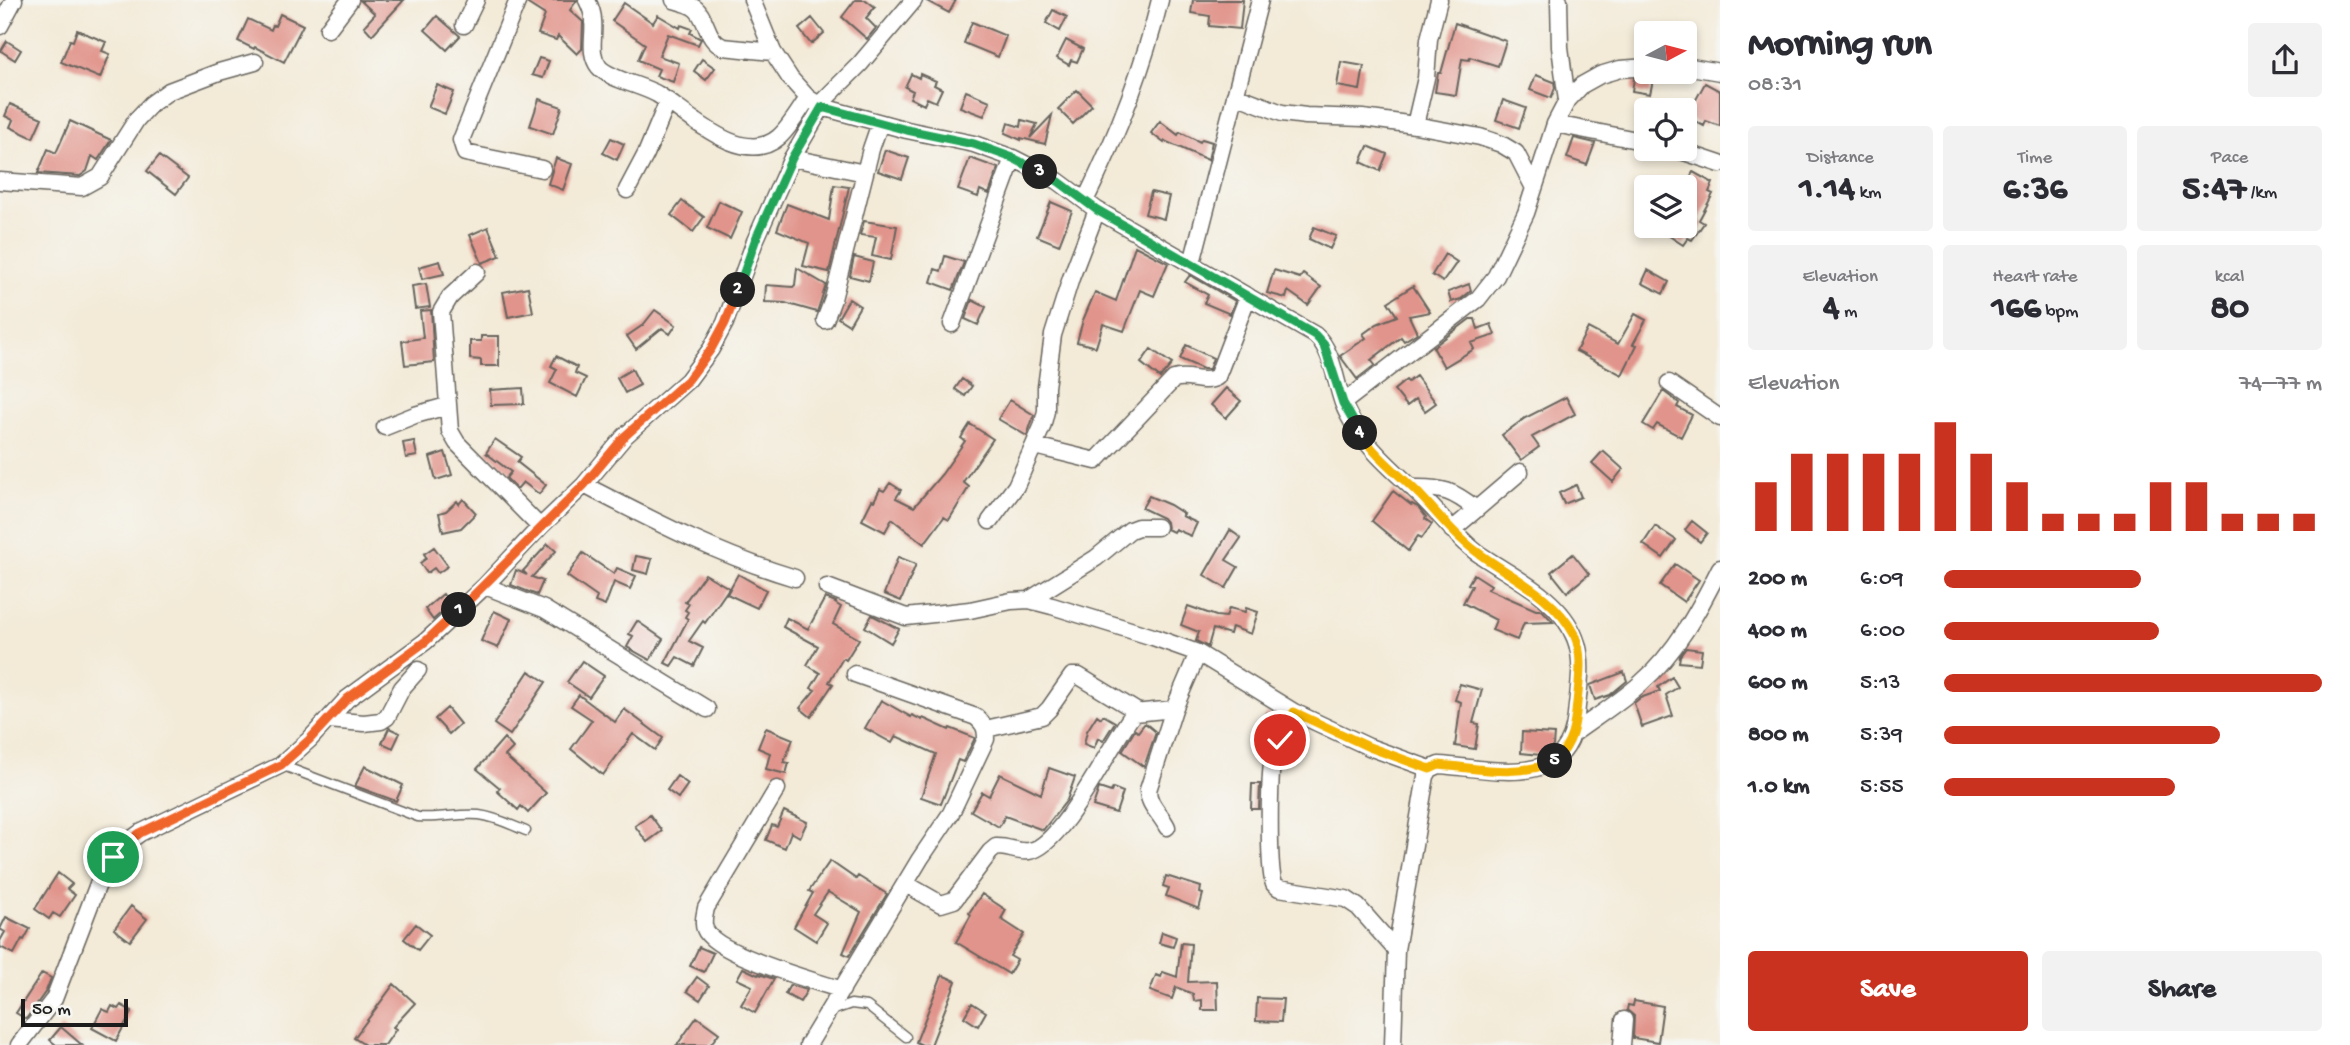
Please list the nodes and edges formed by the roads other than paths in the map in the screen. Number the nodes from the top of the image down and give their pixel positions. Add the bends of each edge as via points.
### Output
1 (14, 0) edge
2 (350, 0) edge
3 (476, 0) edge
4 (518, 0) edge
5 (587, 0) edge
6 (674, 0) edge
7 (752, 0) edge
8 (914, 0) edge
9 (1160, 0) edge
10 (1260, 0) edge
11 (1439, 0) edge
12 (1559, 0) edge
13 (464, 25) dead end
14 (0, 26) edge
15 (328, 29) dead end
16 (773, 52) junction
17 (255, 62) dead end
18 (1634, 68) edge
19 (1698, 68) edge
20 (1720, 72) edge
21 (1235, 95) junction
22 (668, 101) junction
23 (1567, 101) junction
24 (816, 103) junction
25 (880, 123) junction
26 (1555, 124) junction
27 (1415, 125) junction
28 (1634, 139) edge
29 (1697, 156) edge
30 (792, 158) junction
31 (1013, 158) junction
32 (1720, 164) edge
33 (542, 169) dead end
34 (865, 173) junction
35 (0, 181) edge
36 (1533, 186) junction
37 (627, 190) dead end
38 (1091, 205) junction
39 (1192, 263) junction
40 (477, 272) dead end
41 (1248, 296) junction
42 (825, 320) dead end
43 (952, 324) dead end
44 (1669, 383) dead end
45 (1343, 403) junction
46 (447, 407) junction
47 (1720, 418) edge
48 (385, 427) dead end
49 (1035, 446) junction
50 (1520, 471) dead end
51 (584, 485) junction
52 (1412, 488) junction
53 (1476, 509) junction
54 (990, 521) dead end
55 (540, 527) junction
56 (1157, 527) dead end
57 (1452, 530) junction
58 (1720, 568) edge
59 (795, 578) dead end
60 (485, 586) junction
61 (827, 587) dead end
62 (1029, 600) junction
63 (1198, 653) junction
64 (418, 670) dead end
65 (855, 674) dead end
66 (707, 709) dead end
67 (1174, 709) junction
68 (1138, 712) junction
69 (1294, 712) junction
70 (328, 720) junction
71 (986, 729) junction
72 (1574, 733) junction
73 (281, 765) junction
74 (1430, 769) junction
75 (777, 789) dead end
76 (1167, 827) dead end
77 (526, 831) dead end
78 (906, 884) junction
79 (1396, 950) junction
80 (842, 990) junction
81 (828, 1012) junction
82 (1624, 1020) dead end
83 (906, 1037) dead end
84 (19, 1045) edge
85 (808, 1045) edge
86 (1393, 1045) edge
87 (1622, 1045) edge

1 - 14 street
2 - 15 street
3 - 13 street
4 - 33 street via 461,148 465,153
5 - 22 street via 593,20 593,54 600,69
6 - 16 street via 694,7 716,44
7 - 16 street
8 - 24 street via 860,64
9 - 38 street via 1142,65
10 - 21 street
11 - 27 street
12 - 23 street
16 - 24 street via 790,78
17 - 35 street via 169,91 151,104 100,177 82,187
18 - 23 street via 1600,75
19 - 20 street
21 - 27 street via 1282,113
21 - 39 street
22 - 24 street via 685,116 745,147 770,143
22 - 37 street
23 - 26 street
24 - 25 street
24 - 30 street
25 - 31 street via 974,144
25 - 34 street
26 - 28 street
26 - 36 street
27 - 36 street via 1501,144 1516,153
29 - 32 street
30 - 34 street
30 - 51 street via 711,349 688,380 625,436
31 - 38 street via 1058,181
31 - 43 street
34 - 42 street
36 - 45 street via 1511,246 1478,299
38 - 39 street
38 - 49 street via 1054,335 1046,411
39 - 41 street
40 - 46 street via 440,312
41 - 45 street via 1321,340
41 - 49 street via 1217,377 1174,379 1096,461
44 - 47 street
45 - 52 street via 1365,440
46 - 48 street
46 - 55 street via 450,432 457,443
49 - 54 street via 1016,486
50 - 53 street
51 - 55 street
51 - 59 street via 748,564
52 - 53 street via 1451,491
52 - 57 street
53 - 57 street
55 - 60 street
56 - 62 street via 1129,530 1096,558
57 - 72 street via 1538,593 1575,636 1580,678
58 - 72 street via 1701,606 1658,667
60 - 66 street via 544,609
60 - 70 street via 426,641 347,699
61 - 62 street via 906,617
62 - 63 street
63 - 67 street
63 - 69 street
64 - 70 street via 381,721
65 - 71 street via 976,717
67 - 68 street
67 - 76 street via 1148,790 1149,802
68 - 71 street via 1072,676 1042,716
68 - 78 street via 1128,720 1070,815 1040,848 996,847 954,900 946,903
69 - 74 street
69 - 79 street via 1273,758 1274,884 1346,899
70 - 73 street
71 - 78 street via 986,739 951,813
72 - 74 street via 1556,761 1544,767 1518,772 1439,765
73 - 77 lane via 418,817 477,815
73 - 84 street via 140,833 118,849 103,871 54,999
74 - 79 street
75 - 80 street via 706,908 705,929 712,940 745,957
78 - 80 street
79 - 86 street
80 - 81 street
81 - 83 lane via 851,1004 867,1006
81 - 85 street
82 - 87 street

